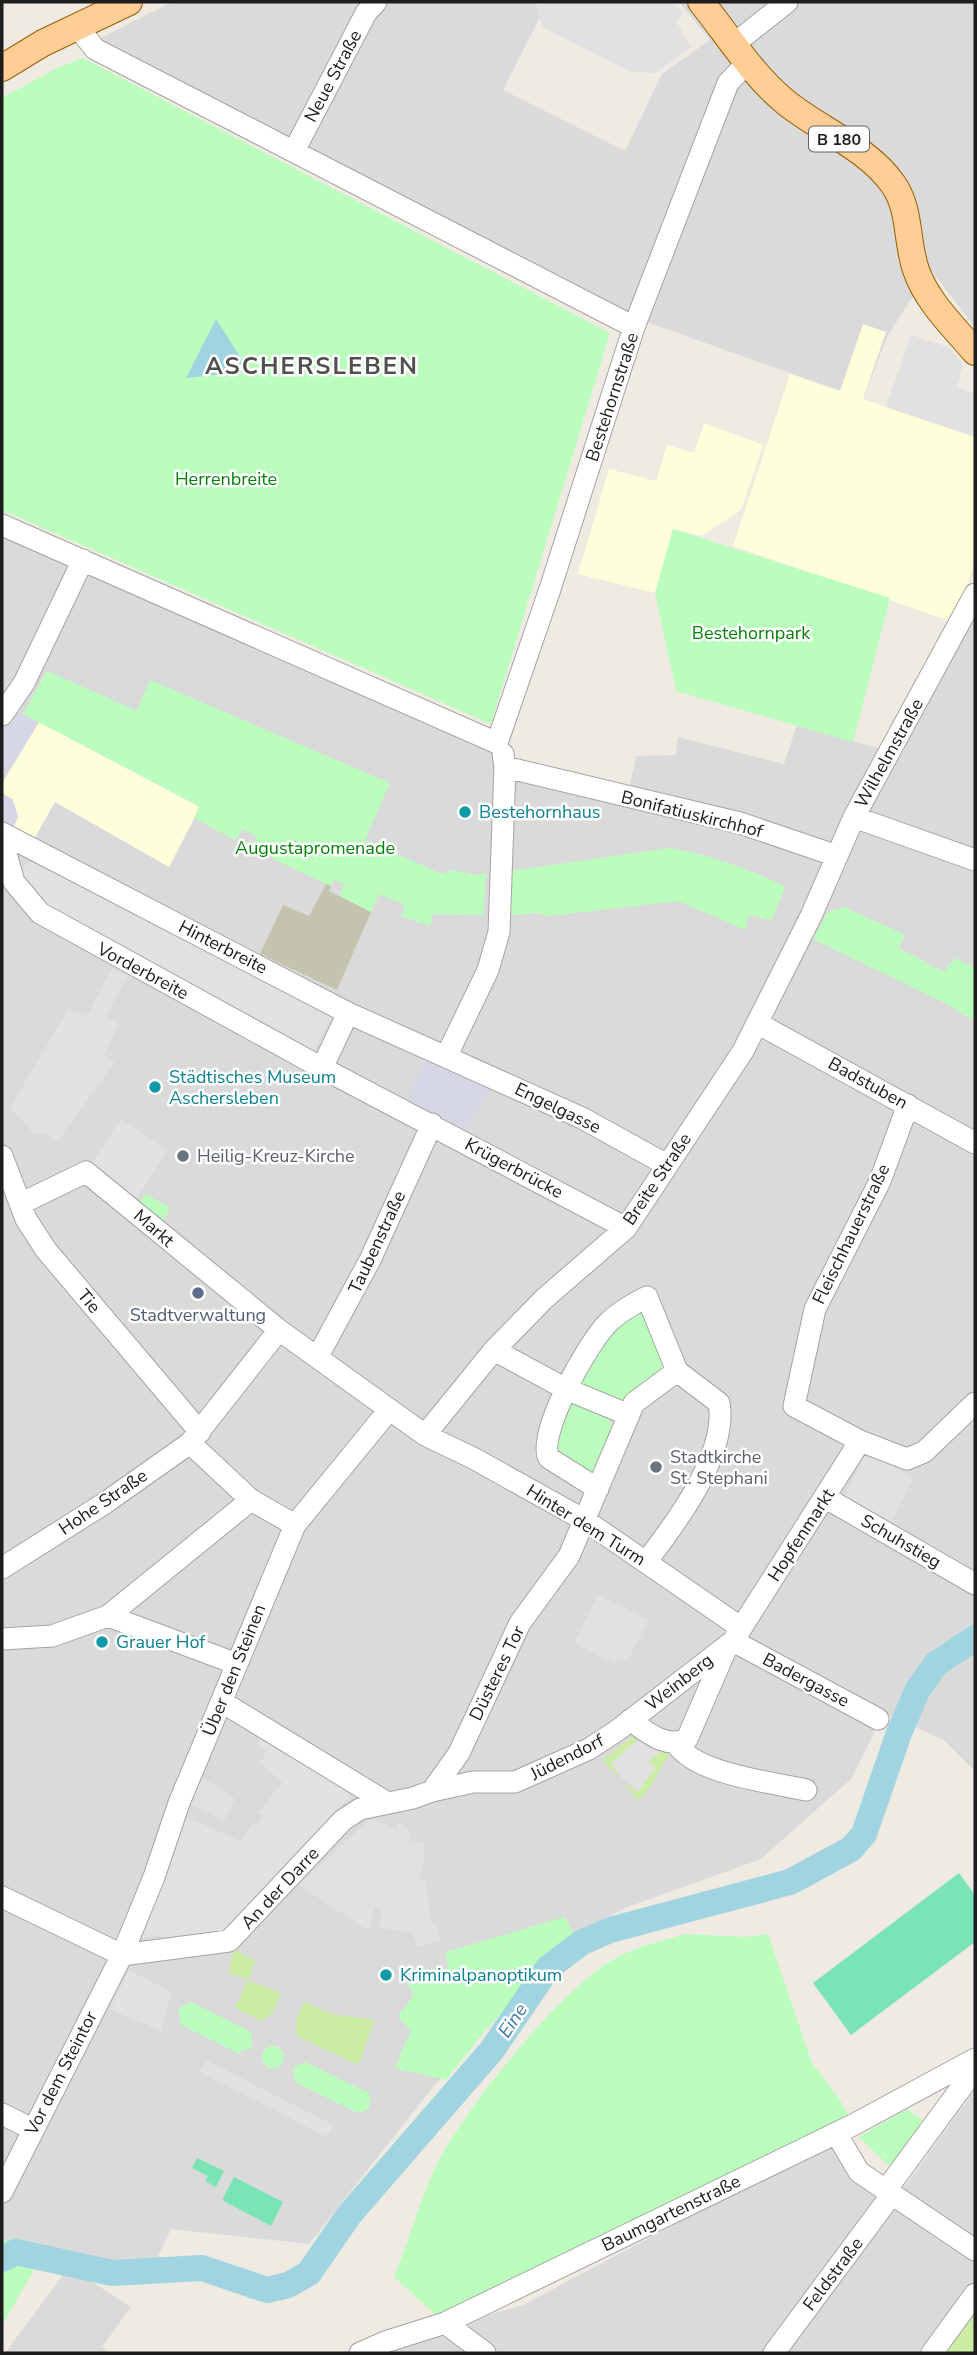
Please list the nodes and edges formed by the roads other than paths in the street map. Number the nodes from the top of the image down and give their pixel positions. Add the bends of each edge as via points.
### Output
1 (129, 2) edge
2 (376, 2) edge
3 (701, 2) edge
4 (787, 2) edge
5 (77, 26) junction
6 (741, 53) junction
7 (2, 68) edge
8 (294, 151) junction
9 (634, 327) junction
10 (975, 352) edge
11 (2, 525) edge
12 (83, 560) junction
13 (975, 594) edge
14 (2, 715) edge
15 (497, 743) junction
16 (505, 767) junction
17 (853, 817) junction
18 (2, 833) edge
19 (2, 840) edge
20 (837, 856) junction
21 (975, 860) edge
22 (811, 916) joint
23 (348, 1013) junction
24 (759, 1024) junction
25 (447, 1055) junction
26 (322, 1068) junction
27 (908, 1105) junction
28 (402, 1109) joint
29 (432, 1124) junction
30 (975, 1143) edge
31 (2, 1156) edge
32 (667, 1164) junction
33 (20, 1204) junction
34 (626, 1228) junction
35 (279, 1330) junction
36 (494, 1350) junction
37 (318, 1356) junction
38 (677, 1371) junction
39 (566, 1390) junction
40 (975, 1403) edge
41 (389, 1410) junction
42 (629, 1415) junction
43 (425, 1435) junction
44 (195, 1438) junction
45 (860, 1441) junction
46 (598, 1489) junction
47 (826, 1498) junction
48 (251, 1500) junction
49 (586, 1521) junction
50 (295, 1525) junction
51 (646, 1562) junction
52 (2, 1568) edge
53 (975, 1584) edge
54 (108, 1616) junction
55 (734, 1637) junction
56 (2, 1639) edge
57 (237, 1664) junction
58 (222, 1702) junction
59 (878, 1719) dead end
60 (624, 1725) junction
61 (676, 1743) junction
62 (515, 1782) joint
63 (806, 1790) dead end
64 (432, 1791) junction
65 (386, 1802) junction
66 (2, 1897) edge
67 (122, 1955) junction
68 (974, 2059) edge
69 (2, 2114) edge
70 (32, 2129) junction
71 (836, 2133) junction
72 (2, 2192) edge
73 (889, 2192) junction
74 (975, 2250) edge
75 (975, 2294) edge
76 (445, 2323) junction
77 (360, 2353) edge
78 (485, 2353) edge
79 (774, 2353) edge
80 (932, 2353) edge

1 - 5 main road
2 - 8 street, Neue Straße
3 - 6 main road, B 180
4 - 6 street, Bestehornstraße
5 - 7 main road
5 - 8 street via 95,49
6 - 9 street, Bestehornstraße
6 - 10 main road, B 180 via 782,99 868,158 894,185 919,279
8 - 9 street
9 - 15 street, Bestehornstraße
11 - 12 street
12 - 14 street via 24,683
12 - 15 street
13 - 17 street, Wilhelmstraße
15 - 16 street
16 - 20 street, Bonifatiuskirchhof via 740,823
16 - 25 street via 499,932 488,970
17 - 20 street, Wilhelmstraße
17 - 21 street
18 - 23 street, Hinterbreite
19 - 26 street, Vorderbreite via 14,882 40,913
20 - 22 street, Wilhelmstraße
22 - 24 street, Breite Straße
23 - 25 street, Hinterbreite
23 - 26 street
24 - 27 street, Badstuben
24 - 32 street, Breite Straße
25 - 32 street, Engelgasse
26 - 28 street, Vorderbreite
27 - 30 street, Badstuben
27 - 45 street, Fleischhauerstraße via 872,1197 817,1301 794,1406
28 - 29 street, Krügerbrücke
29 - 34 street, Krügerbrücke
29 - 37 street, Taubenstraße via 370,1260
31 - 33 street, Tie
32 - 34 street, Breite Straße
33 - 35 street, Markt via 86,1172
33 - 44 street, Tie via 46,1250
34 - 36 street, Breite Straße via 545,1298
35 - 37 street, Markt
35 - 44 street
36 - 39 street
36 - 43 street, Breite Straße
37 - 41 street, Markt
38 - 39 street via 647,1297 607,1324 584,1352
38 - 42 street, Düsteres Tor via 634,1403
38 - 51 street via 719,1403 722,1419 708,1465
39 - 42 street
39 - 46 street via 545,1451
40 - 45 street via 915,1457 899,1458
41 - 43 street, Markt
41 - 50 street, Über den Steinen
42 - 46 street, Düsteres Tor
43 - 49 street, Hinter dem Turm
44 - 48 street, Tie
44 - 52 street, Hohe Straße via 105,1503
45 - 47 street, Hopfenmarkt
46 - 49 street, Düsteres Tor
47 - 53 street, Schuhstieg
47 - 55 street, Hopfenmarkt
48 - 50 street, Tie
48 - 54 street
49 - 51 street, Hinter dem Turm
49 - 64 street, Düsteres Tor via 569,1556 520,1623 459,1753
50 - 57 street, Über den Steinen
51 - 55 street, Hinter dem Turm
54 - 56 street via 52,1636
54 - 57 street
55 - 59 street, Badergasse
55 - 60 street, Weinberg
55 - 61 street, Weinberg via 687,1739
57 - 58 street, Über den Steinen
58 - 65 street
58 - 67 street, Über den Steinen
60 - 61 street, Weinberg
60 - 62 street, Jüdendorf via 589,1749
61 - 63 street via 681,1752 700,1763
62 - 64 street, An der Darre via 472,1782
64 - 65 street, An der Darre
65 - 67 street, An der Darre via 360,1809 343,1820 229,1941
66 - 67 street
67 - 70 street, Vor dem Steintor
68 - 71 street, Baumgartenstraße
68 - 73 street, Feldstraße
69 - 70 street
70 - 72 street, Vor dem Steintor
71 - 73 street via 859,2172
71 - 76 street, Baumgartenstraße
73 - 74 street
73 - 79 street, Feldstraße
75 - 80 street
76 - 77 street, Baumgartenstraße
76 - 78 street

